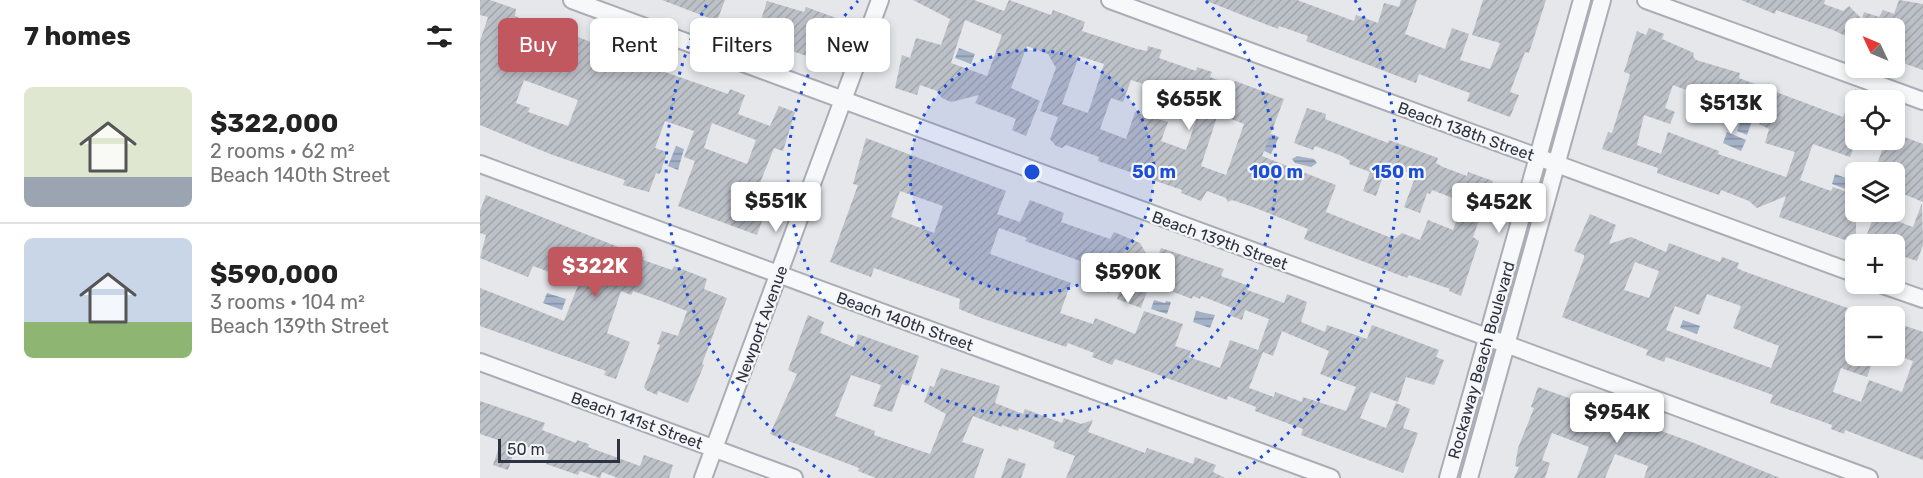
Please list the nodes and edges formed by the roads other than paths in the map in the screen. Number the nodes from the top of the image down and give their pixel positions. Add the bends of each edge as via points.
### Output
1 (572, 0) edge
2 (880, 0) edge
3 (1110, 0) edge
4 (1582, 0) edge
5 (1602, 0) edge
6 (1646, 0) edge
7 (843, 101) junction
8 (1923, 101) edge
9 (1539, 158) junction
10 (480, 164) edge
11 (1558, 165) junction
12 (1845, 270) edge
13 (779, 275) junction
14 (1905, 293) edge
15 (1923, 299) edge
16 (1487, 337) junction
17 (1506, 344) junction
18 (480, 362) edge
19 (714, 449) junction
20 (703, 478) edge
21 (794, 478) edge
22 (1331, 478) edge
23 (1448, 478) edge
24 (1469, 478) edge
25 (1869, 478) edge

1 - 7 street, Beach 139th Street
2 - 7 street, Newport Avenue
3 - 9 street, Beach 138th Street
4 - 9 street, Rockaway Beach Boulevard
5 - 11 street, Rockaway Beach Boulevard
6 - 8 street
7 - 13 street, Newport Avenue
7 - 16 street, Beach 139th Street
9 - 11 street, Beach 138th Street
9 - 16 street, Rockaway Beach Boulevard
10 - 13 street, Beach 140th Street
11 - 12 street, Beach 138th Street
11 - 17 street, Rockaway Beach Boulevard
13 - 19 street, Newport Avenue
13 - 22 street, Beach 140th Street
14 - 15 street
16 - 17 street, Beach 139th Street
16 - 23 street, Rockaway Beach Boulevard
17 - 24 street, Rockaway Beach Boulevard
17 - 25 street, Beach 139th Street
18 - 19 street, Beach 141st Street
19 - 20 street, Newport Avenue
19 - 21 street, Beach 141st Street

